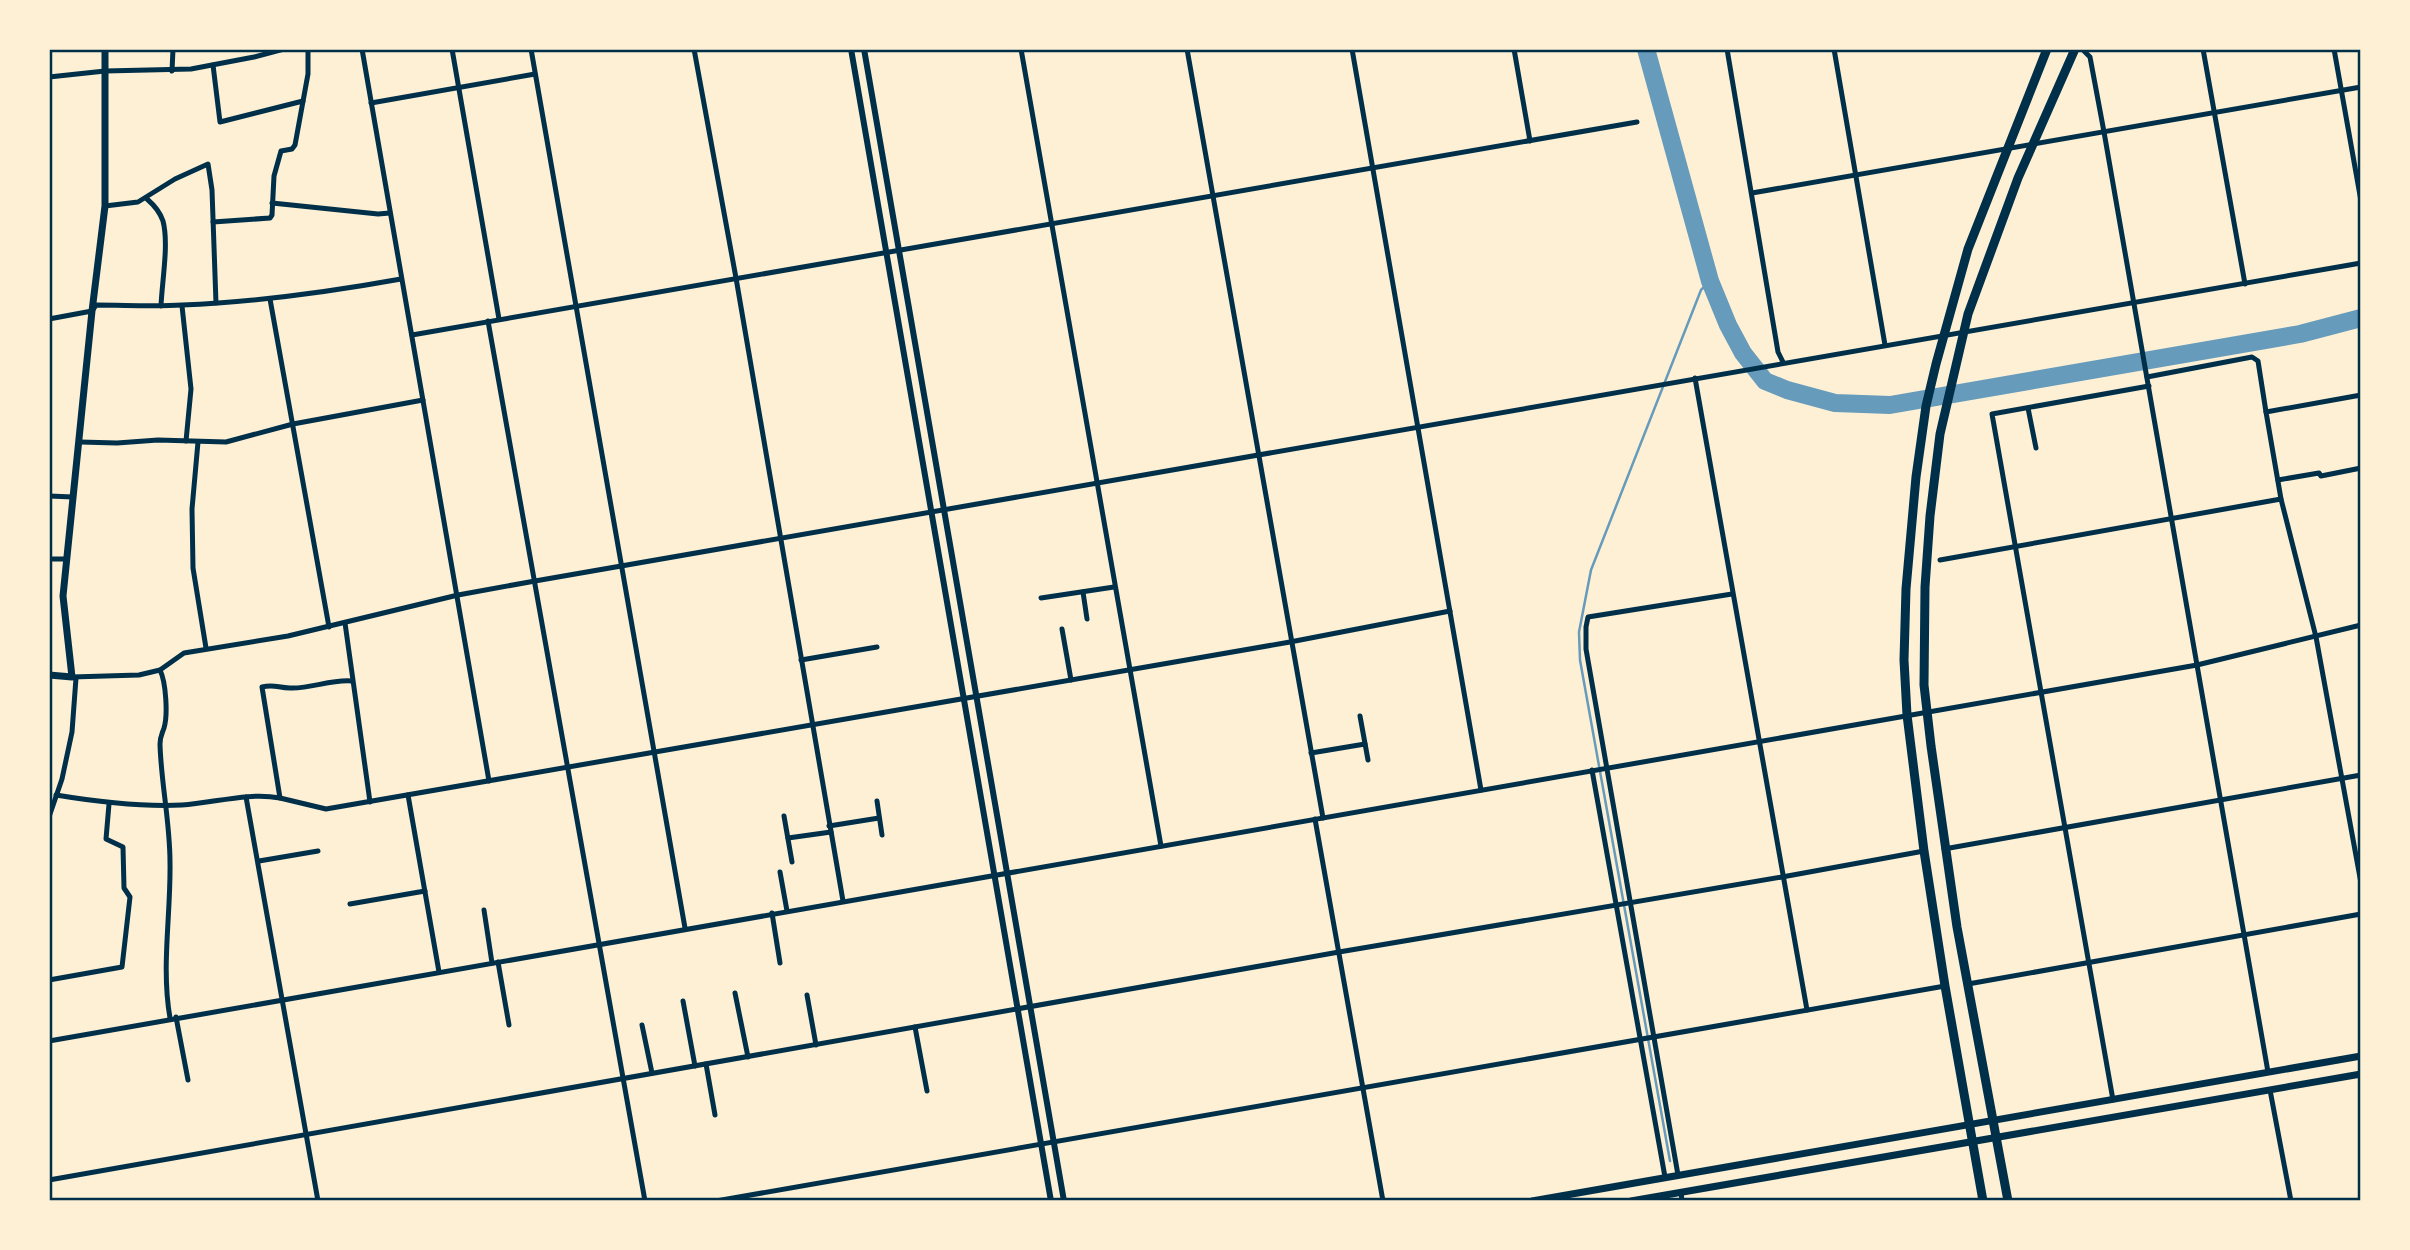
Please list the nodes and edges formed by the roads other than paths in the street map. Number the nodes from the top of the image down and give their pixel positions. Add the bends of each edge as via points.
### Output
1 (105, 49) edge
2 (173, 49) edge
3 (284, 49) edge
4 (308, 49) edge
5 (362, 49) edge
6 (452, 49) edge
7 (531, 49) edge
8 (694, 49) edge
9 (851, 49) edge
10 (864, 49) edge
11 (1021, 49) edge
12 (1187, 49) edge
13 (1352, 49) edge
14 (1514, 49) edge
15 (1727, 49) edge
16 (1834, 49) edge
17 (2047, 49) edge
18 (2082, 49) edge
19 (2203, 49) edge
20 (2334, 49) edge
21 (271, 51) edge
22 (2072, 53) edge
23 (213, 65) junction
24 (105, 71) junction
25 (172, 71) junction
26 (535, 74) junction
27 (49, 77) edge
28 (2361, 87) edge
29 (458, 88) junction
30 (2342, 90) junction
31 (303, 101) junction
32 (372, 103) junction
33 (2215, 113) junction
34 (1637, 122) dead end
35 (2104, 132) junction
36 (1530, 141) junction
37 (1373, 167) junction
38 (1857, 175) junction
39 (1752, 193) junction
40 (1213, 195) junction
41 (147, 199) junction
42 (2361, 201) edge
43 (272, 203) junction
44 (105, 206) junction
45 (390, 213) junction
46 (213, 222) junction
47 (1052, 224) junction
48 (898, 250) junction
49 (888, 252) junction
50 (2361, 262) edge
51 (736, 278) junction
52 (401, 279) junction
53 (2245, 284) junction
54 (270, 299) junction
55 (2134, 302) junction
56 (216, 303) junction
57 (161, 306) junction
58 (182, 306) junction
59 (576, 306) junction
60 (92, 311) junction
61 (49, 318) edge
62 (499, 319) junction
63 (488, 321) junction
64 (412, 335) junction
65 (1885, 345) junction
66 (1783, 362) junction
67 (2147, 375) junction
68 (1695, 378) junction
69 (2149, 386) junction
70 (2361, 395) edge
71 (423, 400) junction
72 (2028, 408) junction
73 (2266, 412) junction
74 (293, 424) junction
75 (1418, 427) junction
76 (186, 441) junction
77 (80, 442) junction
78 (198, 442) junction
79 (2036, 448) dead end
80 (1258, 455) junction
81 (2361, 468) edge
82 (2278, 480) junction
83 (1096, 483) junction
84 (49, 496) edge
85 (73, 496) junction
86 (2281, 499) junction
87 (945, 509) junction
88 (933, 512) junction
89 (2172, 517) junction
90 (780, 539) junction
91 (2016, 545) junction
92 (49, 559) edge
93 (66, 559) junction
94 (1940, 560) dead end
95 (621, 566) junction
96 (535, 581) junction
97 (1114, 587) junction
98 (1083, 592) junction
99 (1732, 594) junction
100 (458, 595) junction
101 (1041, 598) dead end
102 (1450, 611) junction
103 (1087, 619) dead end
104 (345, 623) junction
105 (2361, 625) edge
106 (329, 627) junction
107 (1062, 629) dead end
108 (2316, 637) junction
109 (1290, 642) junction
110 (877, 647) dead end
111 (206, 648) junction
112 (801, 660) junction
113 (2197, 665) junction
114 (160, 670) junction
115 (1129, 670) junction
116 (49, 675) edge
117 (74, 677) junction
118 (1071, 680) junction
119 (352, 681) junction
120 (2042, 691) junction
121 (976, 696) junction
122 (965, 698) junction
123 (1926, 712) junction
124 (1907, 715) junction
125 (1360, 716) dead end
126 (812, 725) junction
127 (1758, 741) junction
128 (1365, 744) junction
129 (654, 751) junction
130 (1311, 753) junction
131 (1368, 760) dead end
132 (566, 766) junction
133 (1605, 768) junction
134 (1594, 770) junction
135 (2361, 775) edge
136 (2342, 778) junction
137 (489, 781) junction
138 (1482, 790) junction
139 (56, 795) junction
140 (408, 795) junction
141 (246, 797) junction
142 (280, 798) junction
143 (2220, 800) junction
144 (877, 801) dead end
145 (370, 802) junction
146 (109, 804) junction
147 (167, 805) junction
148 (50, 812) edge
149 (784, 816) dead end
150 (879, 818) junction
151 (1323, 818) junction
152 (1315, 819) junction
153 (2064, 827) junction
154 (830, 829) junction
155 (882, 835) dead end
156 (788, 838) junction
157 (1161, 846) junction
158 (1944, 849) junction
159 (318, 851) dead end
160 (1924, 851) junction
161 (259, 861) junction
162 (792, 862) dead end
163 (780, 872) dead end
164 (1007, 873) junction
165 (995, 875) junction
166 (1782, 877) junction
167 (2361, 883) edge
168 (425, 891) junction
169 (843, 901) junction
170 (1629, 903) junction
171 (350, 904) dead end
172 (1618, 905) junction
173 (484, 910) dead end
174 (787, 911) junction
175 (772, 913) junction
176 (2361, 914) edge
177 (685, 928) junction
178 (2244, 934) junction
179 (599, 945) junction
180 (1339, 952) junction
181 (2090, 960) junction
182 (495, 962) junction
183 (780, 963) dead end
184 (439, 972) junction
185 (49, 981) edge
186 (1968, 984) junction
187 (1945, 986) junction
188 (735, 993) dead end
189 (807, 995) dead end
190 (282, 1000) junction
191 (683, 1001) dead end
192 (1030, 1007) junction
193 (1019, 1009) junction
194 (1807, 1010) junction
195 (173, 1018) junction
196 (509, 1025) dead end
197 (642, 1025) dead end
198 (915, 1027) junction
199 (1652, 1037) junction
200 (1640, 1039) junction
201 (49, 1041) edge
202 (816, 1045) junction
203 (2361, 1056) edge
204 (748, 1057) junction
205 (706, 1064) junction
206 (695, 1066) junction
207 (2268, 1072) junction
208 (652, 1073) junction
209 (2361, 1074) edge
210 (623, 1078) junction
211 (188, 1080) dead end
212 (1363, 1088) junction
213 (2270, 1090) junction
214 (927, 1091) dead end
215 (2113, 1100) junction
216 (715, 1115) dead end
217 (1991, 1120) junction
218 (1969, 1124) junction
219 (307, 1135) junction
220 (1995, 1138) junction
221 (1054, 1142) junction
222 (1972, 1142) junction
223 (1041, 1144) junction
224 (1678, 1175) junction
225 (1665, 1178) junction
226 (49, 1180) edge
227 (1682, 1197) edge
228 (1668, 1198) edge
229 (318, 1201) edge
230 (645, 1201) edge
231 (716, 1201) edge
232 (1051, 1201) edge
233 (1064, 1201) edge
234 (1383, 1201) edge
235 (1532, 1201) edge
236 (1631, 1201) edge
237 (1983, 1201) edge
238 (2008, 1201) edge
239 (2291, 1201) edge

1 - 24 main road
2 - 25 street
3 - 21 street
4 - 31 street
5 - 32 street
6 - 29 street
7 - 26 street
8 - 51 street
9 - 49 street
10 - 48 street
11 - 47 street
12 - 40 street
13 - 37 street
14 - 36 street
15 - 39 street
16 - 38 street
17 - 124 highway via 1972,238 1926,406 1907,575
18 - 35 street via 2090,57
19 - 33 street
20 - 30 street
21 - 23 street
22 - 123 highway via 1988,255 1954,368 1930,516
23 - 25 street
23 - 31 street via 220,122
24 - 25 street
24 - 27 street
24 - 44 main road
26 - 29 street
26 - 59 street
28 - 30 street
29 - 32 street
29 - 62 street
30 - 33 street
30 - 42 street
31 - 43 street via 295,145 281,151
32 - 45 street
33 - 35 street
33 - 53 street
34 - 36 street
35 - 38 street
35 - 55 street
36 - 37 street
37 - 40 street
37 - 75 street
38 - 39 street
38 - 65 street
39 - 66 street
40 - 47 street
40 - 80 street
41 - 44 street
41 - 46 street via 208,164
41 - 57 street via 157,208 164,233
43 - 45 street
43 - 46 street via 270,218
44 - 60 main road
45 - 52 street
46 - 56 street
47 - 48 street
47 - 83 street
48 - 49 street
48 - 87 street
49 - 51 street
49 - 88 street
50 - 53 street
51 - 59 street
51 - 90 street
52 - 54 street
52 - 64 street
53 - 55 street
54 - 56 street
54 - 74 street
55 - 65 street
55 - 67 street
56 - 58 street
57 - 58 street
57 - 60 street via 96,305
58 - 76 street via 191,389
59 - 62 street
59 - 95 street
60 - 61 street
60 - 77 main road
62 - 63 street
63 - 64 street
63 - 96 street
64 - 71 street
65 - 66 street
66 - 68 street
67 - 69 street
67 - 73 street via 2252,357 2258,361
68 - 75 street
68 - 99 street
69 - 72 street
69 - 89 street
70 - 73 street
71 - 74 street
71 - 100 street
72 - 79 street
72 - 91 street via 1992,414
73 - 82 street
74 - 78 street via 226,442
74 - 106 street
75 - 80 street
75 - 102 street
76 - 77 street
76 - 78 street
77 - 85 main road
78 - 111 street via 193,568
80 - 83 street
80 - 109 street
81 - 82 street
82 - 86 street
83 - 87 street
83 - 97 street
84 - 85 street
85 - 93 main road
86 - 89 street
86 - 108 street
87 - 88 street
87 - 121 street
88 - 90 street
88 - 122 street
89 - 91 street
89 - 113 street
90 - 95 street
90 - 112 street
91 - 94 street
91 - 120 street
92 - 93 street
93 - 117 main road via 63,596
95 - 96 street
95 - 129 street
96 - 100 street
96 - 132 street
97 - 98 street
97 - 115 street
98 - 101 street
98 - 103 street
99 - 127 street
99 - 133 street via 1588,617 1586,649
100 - 104 street
100 - 137 street
102 - 109 street
102 - 138 street
104 - 106 street
104 - 119 street
105 - 108 street
106 - 111 street
107 - 118 street
108 - 113 street
108 - 136 street
109 - 115 street
109 - 130 street
110 - 112 street
111 - 114 street via 184,653
112 - 126 street
113 - 120 street
113 - 143 street
114 - 117 street
114 - 147 street via 165,680 161,779
115 - 118 street
115 - 157 street
116 - 117 main road
117 - 139 street via 72,732
118 - 121 street
119 - 142 street via 262,687
119 - 145 street
120 - 123 street
120 - 153 street
121 - 122 street
121 - 164 street
122 - 126 street
122 - 165 street
123 - 124 street
123 - 158 highway
124 - 127 street
124 - 160 highway
125 - 128 street
126 - 129 street
126 - 154 street
127 - 133 street
127 - 166 street
128 - 130 street
128 - 131 street
129 - 132 street
129 - 177 street
130 - 151 street
132 - 137 street
132 - 179 street
133 - 134 street
133 - 170 street
134 - 138 street
134 - 172 street
135 - 136 street
136 - 143 street
136 - 167 street
137 - 140 street
138 - 151 street
139 - 146 street
139 - 148 street
140 - 145 street
140 - 168 street
141 - 142 street
141 - 147 street
141 - 161 street
142 - 145 street via 326,809
143 - 153 street
143 - 178 street
144 - 150 street
146 - 147 street
146 - 185 street via 106,839 123,847 124,888 130,897 122,967
147 - 195 street via 170,871 165,993
149 - 156 street
150 - 154 street
150 - 155 street
151 - 152 street
152 - 157 street
152 - 180 street
153 - 158 street
153 - 181 street
154 - 156 street
154 - 169 street
156 - 162 street
157 - 164 street
158 - 186 highway
159 - 161 street
160 - 166 street
160 - 187 highway
161 - 190 street
163 - 174 street
164 - 165 street
164 - 192 street
165 - 169 street
165 - 193 street
166 - 170 street
166 - 194 street
168 - 171 street
168 - 184 street
169 - 174 street
170 - 172 street
170 - 199 street
172 - 180 street
172 - 200 street
173 - 182 street
174 - 175 street
175 - 177 street
175 - 183 street
176 - 178 street
177 - 179 street
178 - 181 street
178 - 207 street
179 - 182 street
179 - 210 street
180 - 192 street
180 - 212 street
181 - 186 street
181 - 215 street
182 - 184 street
182 - 196 street
184 - 190 street
186 - 217 highway
187 - 194 street
187 - 218 highway
188 - 204 street
189 - 202 street
190 - 195 street
190 - 219 street
191 - 206 street
192 - 193 street
192 - 221 street
193 - 198 street
193 - 223 street
194 - 199 street
195 - 201 street
195 - 211 street
197 - 208 street
198 - 202 street
198 - 214 street
199 - 200 street
199 - 224 street
200 - 212 street
200 - 225 street
202 - 204 street
203 - 207 main road
204 - 205 street
205 - 206 street
205 - 216 street
206 - 208 street
207 - 215 main road
208 - 210 street
209 - 213 main road
210 - 219 street
210 - 230 street
212 - 221 street
212 - 234 street
213 - 220 main road
213 - 239 street
215 - 217 main road
217 - 218 main road
217 - 220 highway
218 - 222 highway
218 - 224 main road
219 - 226 street
219 - 229 street
220 - 222 main road
220 - 238 highway
221 - 223 street
221 - 233 street
222 - 227 main road
222 - 237 highway
223 - 231 street
223 - 232 street
224 - 225 main road
225 - 235 main road
227 - 228 main road
228 - 236 main road

